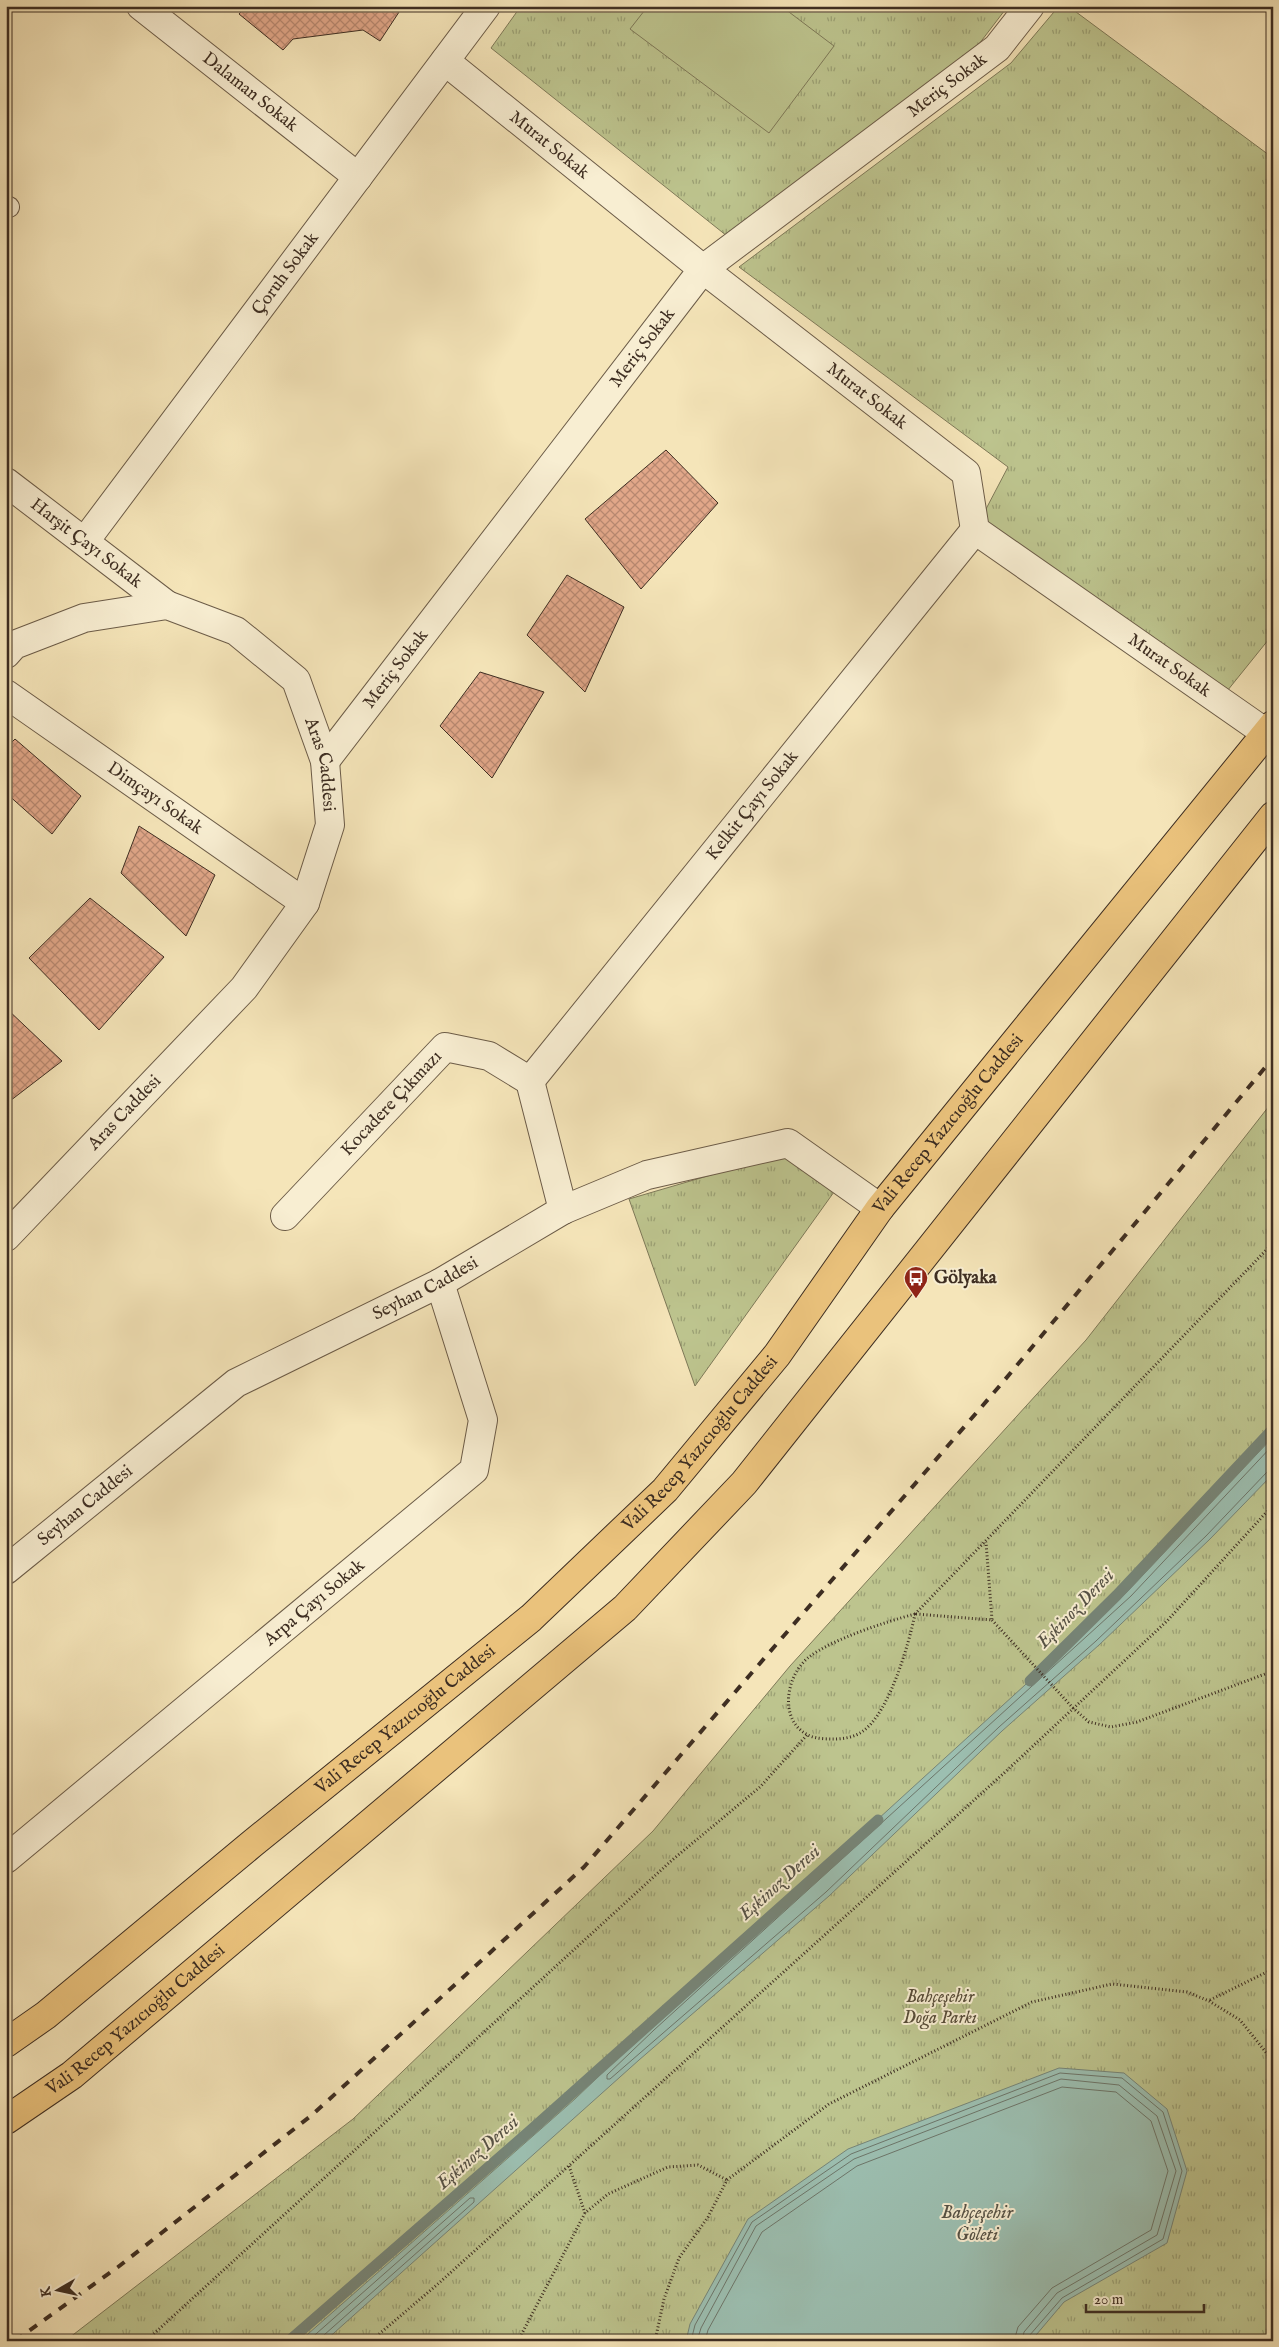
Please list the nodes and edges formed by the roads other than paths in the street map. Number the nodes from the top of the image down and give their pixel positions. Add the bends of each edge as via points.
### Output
1 (141, 6) edge
2 (486, 6) edge
3 (1030, 6) edge
4 (445, 61) junction
5 (358, 177) junction
6 (703, 269) junction
7 (6, 482) edge
8 (975, 530) junction
9 (84, 542) junction
10 (167, 605) junction
11 (6, 654) edge
12 (6, 694) edge
13 (1269, 729) edge
14 (325, 761) junction
15 (1273, 816) edge
16 (305, 904) junction
17 (530, 1082) junction
18 (880, 1208) junction
19 (563, 1210) junction
20 (286, 1216) dead end
21 (6, 1237) edge
22 (440, 1283) junction
23 (6, 1570) edge
24 (6, 1859) edge
25 (6, 2044) edge
26 (6, 2120) edge

1 - 5 street, Dalaman Sokak
2 - 4 street, Çoruh Sokak
3 - 6 street, Meriç Sokak via 997,48
4 - 5 street, Çoruh Sokak
4 - 6 street, Murat Sokak
5 - 9 street, Çoruh Sokak
6 - 8 street, Murat Sokak via 966,473
6 - 14 street, Meriç Sokak
7 - 9 street, Harşit Çayı Sokak
8 - 13 street, Murat Sokak
8 - 17 street, Kelkit Çayı Sokak
9 - 10 street, Harşit Çayı Sokak
10 - 11 street, Aras Caddesi via 84,618 14,645
10 - 14 street, Aras Caddesi via 236,631 296,680
12 - 16 street, Dimçayı Sokak
13 - 18 main road, Vali Recep Yazıcıoğlu Caddesi
14 - 16 street, Aras Caddesi via 330,825
15 - 26 main road, Vali Recep Yazıcıoğlu Caddesi via 744,1483 625,1608 72,2075
16 - 21 street, Aras Caddesi via 244,988
17 - 19 street
17 - 20 street, Kocadere Çıkmazı via 489,1056 445,1047
18 - 19 street, Seyhan Caddesi via 788,1143 648,1175
18 - 25 main road, Vali Recep Yazıcıoğlu Caddesi via 776,1355 658,1497 531,1618 46,2015
19 - 22 street, Seyhan Caddesi
22 - 23 street, Seyhan Caddesi via 236,1383
22 - 24 street, Arpa Çayı Sokak via 483,1420 474,1470

